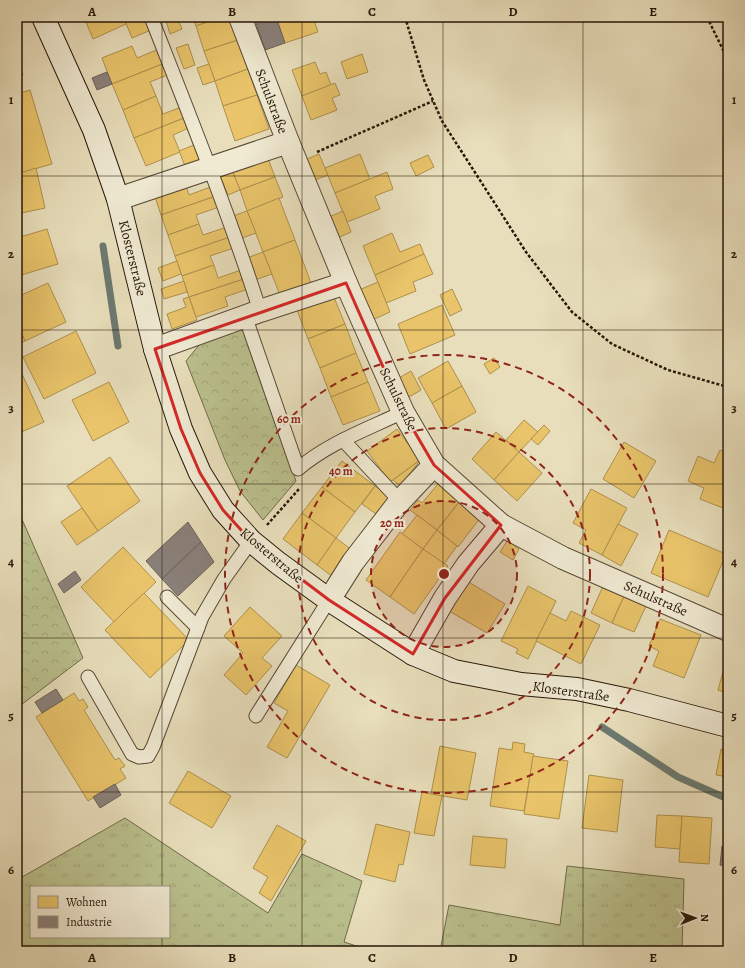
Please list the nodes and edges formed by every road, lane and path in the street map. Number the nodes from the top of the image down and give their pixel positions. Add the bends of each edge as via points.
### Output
1 (43, 17) edge
2 (151, 17) edge
3 (240, 17) edge
4 (405, 17) edge
5 (706, 17) edge
6 (728, 60) edge
7 (433, 101) junction
8 (288, 142) junction
9 (296, 162) junction
10 (210, 168) junction
11 (118, 199) junction
12 (346, 283) junction
13 (253, 313) junction
14 (155, 349) junction
15 (728, 387) edge
16 (403, 412) junction
17 (343, 440) junction
18 (434, 465) junction
19 (400, 501) junction
20 (501, 525) junction
21 (251, 541) junction
22 (167, 597) dead end
23 (329, 600) junction
24 (198, 628) junction
25 (728, 630) edge
26 (413, 654) junction
27 (88, 677) dead end
28 (256, 716) dead end
29 (728, 726) edge

1 - 11 street, Klosterstraße via 94,130
2 - 10 lane
3 - 8 street, Schulstraße
4 - 7 path
5 - 6 path
7 - 9 path
7 - 15 path via 442,121 526,252 572,312 612,344 668,370
8 - 9 street, Schulstraße
8 - 10 street
9 - 12 street, Schulstraße
10 - 11 street
10 - 13 lane via 245,265
11 - 14 street, Klosterstraße
12 - 13 street
12 - 16 street, Schulstraße
13 - 14 street
13 - 17 lane via 298,469
14 - 21 street, Klosterstraße via 181,429 200,473 223,510
16 - 17 lane
16 - 18 street, Schulstraße
17 - 19 lane
18 - 19 street
18 - 20 street, Schulstraße
19 - 23 street via 353,562
20 - 25 street, Schulstraße via 563,558
20 - 26 street via 468,564
21 - 23 street, Klosterstraße
21 - 24 lane via 224,579
22 - 24 lane
23 - 26 street, Klosterstraße
23 - 28 lane
24 - 27 lane via 148,756 139,757 132,754
26 - 29 street, Klosterstraße via 454,671 521,684 578,689

